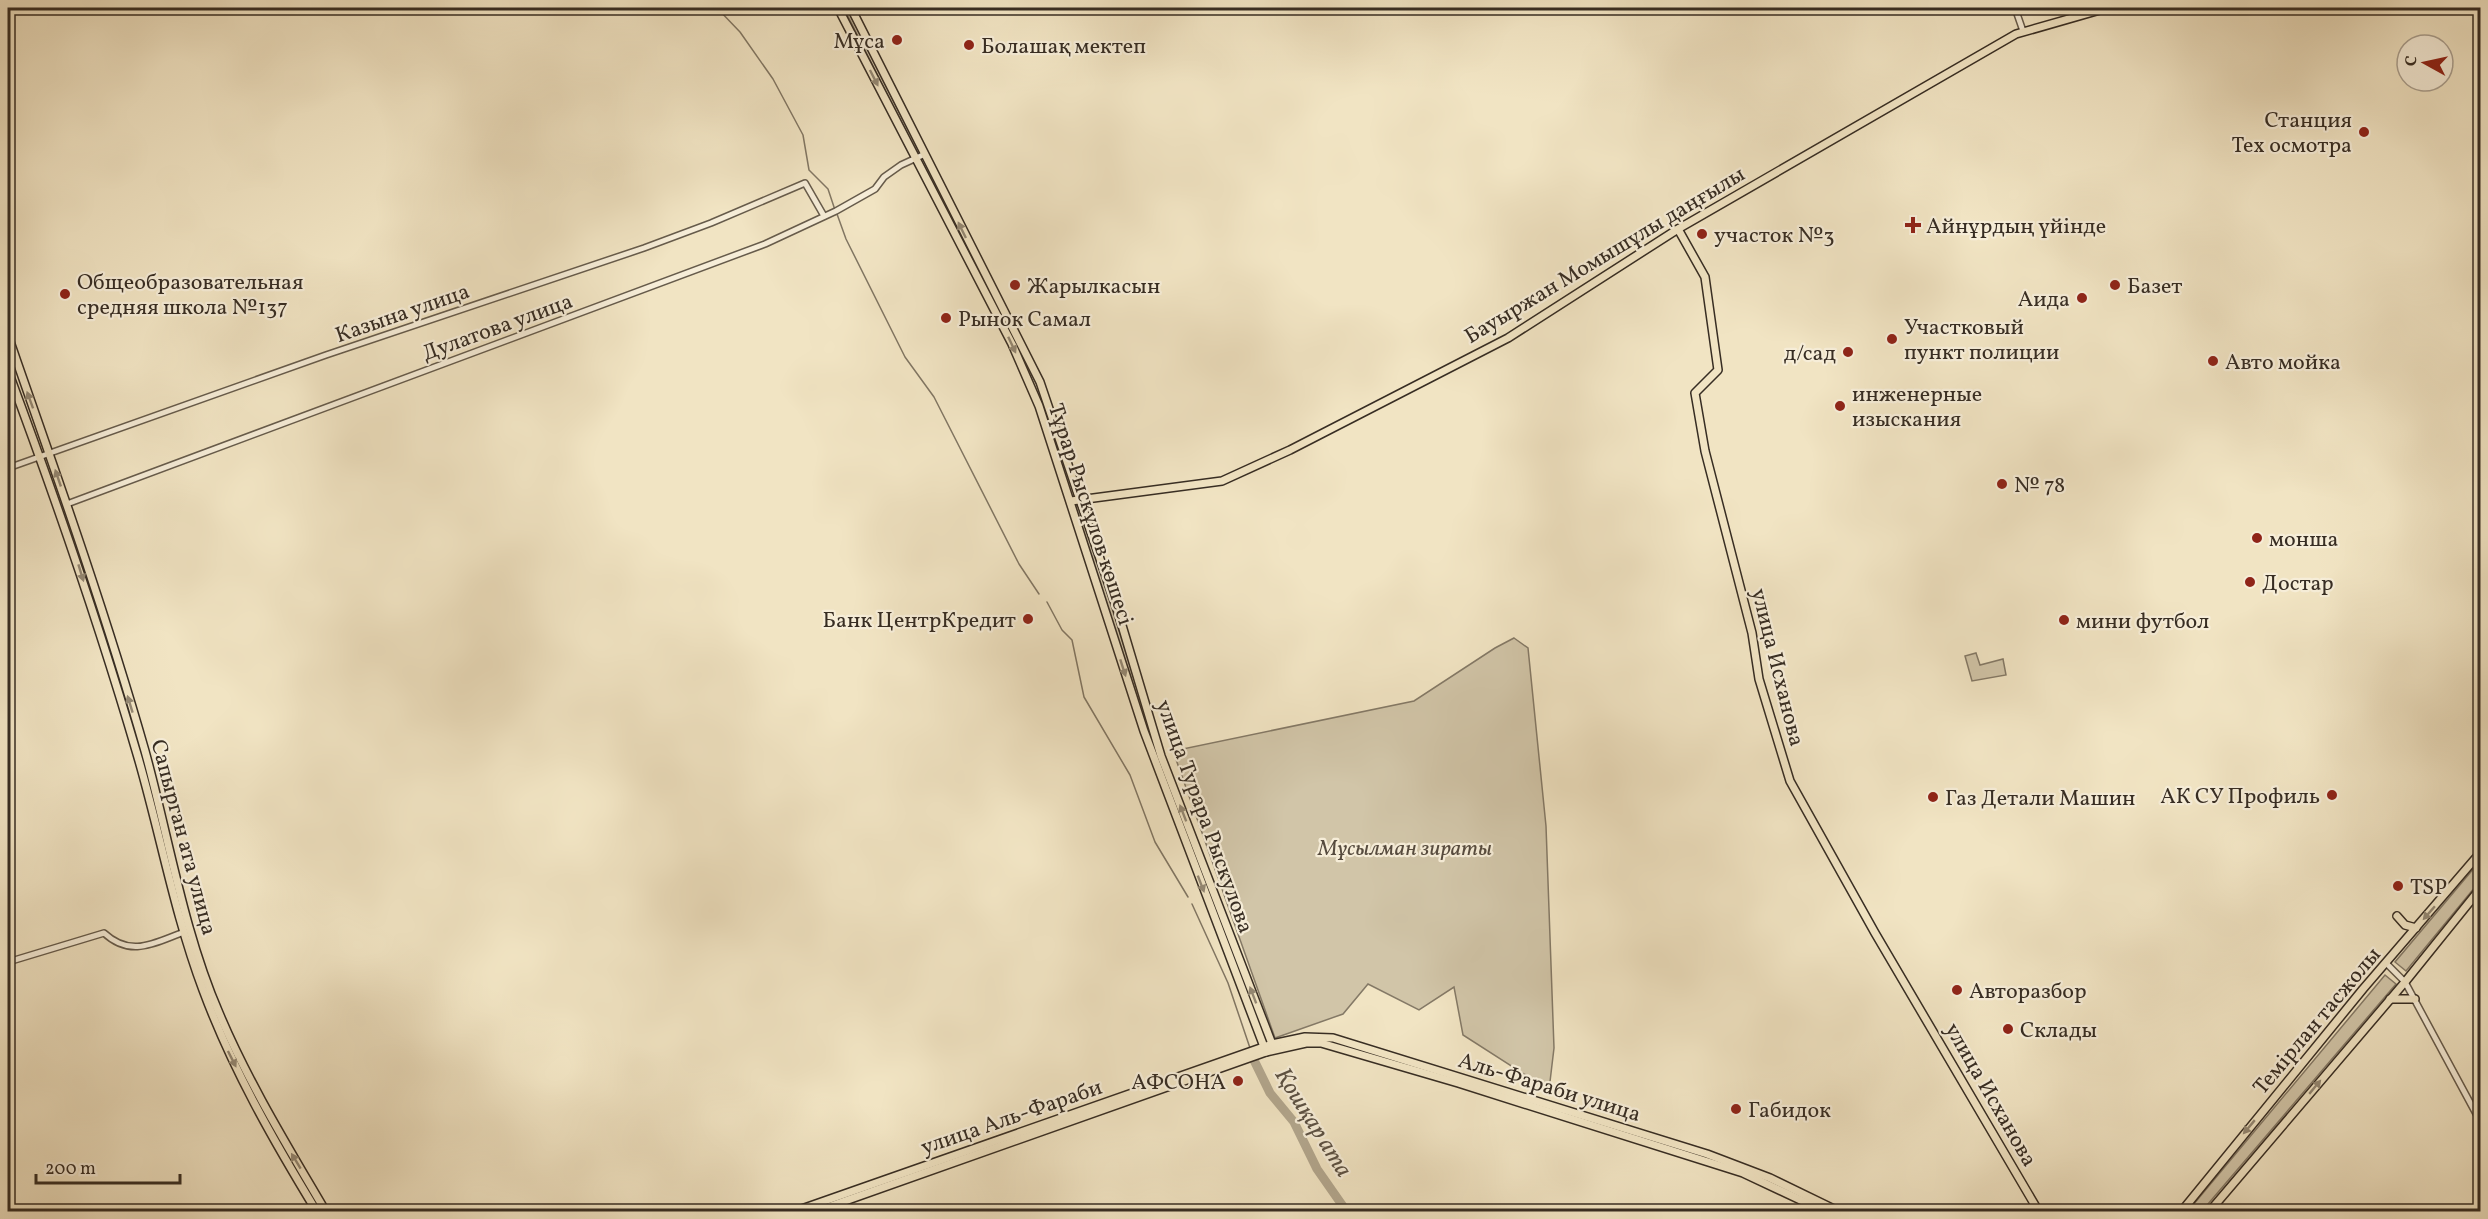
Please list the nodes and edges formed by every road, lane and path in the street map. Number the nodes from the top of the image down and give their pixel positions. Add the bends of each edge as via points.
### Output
1 (838, 8) edge
2 (851, 8) edge
3 (2015, 8) edge
4 (2107, 8) edge
5 (2023, 31) junction
6 (925, 154) junction
7 (915, 158) junction
8 (824, 216) junction
9 (1678, 229) junction
10 (8, 336) edge
11 (8, 371) edge
12 (1040, 382) junction
13 (1031, 387) junction
14 (50, 455) junction
15 (41, 458) junction
16 (8, 468) edge
17 (1081, 499) junction
18 (1071, 501) junction
19 (67, 504) junction
20 (1111, 593) joint
21 (2481, 853) edge
22 (2481, 889) edge
23 (2397, 916) dead end
24 (2416, 928) junction
25 (184, 932) junction
26 (8, 962) edge
27 (2386, 964) junction
28 (2405, 982) junction
29 (2390, 999) junction
30 (2415, 999) junction
31 (1265, 1049) junction
32 (1243, 1057) junction
33 (2481, 1121) edge
34 (317, 1212) edge
35 (326, 1212) edge
36 (793, 1212) edge
37 (814, 1212) edge
38 (1826, 1212) edge
39 (1840, 1212) edge
40 (2039, 1212) edge
41 (2181, 1212) edge
42 (2209, 1212) edge

1 -> 7 main road, Тұрар Рыскұлов көшесі
2 - 6 main road, Тұрар Рыскұлов көшесі
3 - 5 street
4 - 5 main road, Бауыржан Момышұлы даңғылы
5 - 9 main road, Бауыржан Момышұлы даңғылы
6 - 7 street, Дулатова улица
12 -> 6 main road, Тұрар Рыскұлов көшесі
7 - 8 street, Дулатова улица via 884,177 875,189
7 -> 13 main road, Тұрар Рыскұлов көшесі
8 - 14 street, Казына улица via 805,183 644,248 267,376
8 - 19 street, Дулатова улица via 765,244
9 - 17 main road, Бауыржан Момышұлы даңғылы via 1508,338 1290,450 1221,481
9 - 40 main road, улица Исханова via 1705,277 1718,370 1695,393 1705,451 1752,633 1759,679 1790,780
14 -> 10 main road, Сапырган ата улица
11 - 15 main road, Сапырган ата улица
12 - 13 main road
12 - 17 main road, Тұрар Рыскұлов көшесі
13 - 18 main road, Тұрар Рыскұлов көшесі
14 - 15 street, Казына улица
19 -> 14 main road, Сапырган ата улица
15 - 16 street, Казына улица
15 -> 25 main road, Сапырган ата улица via 137,754
17 - 18 main road, Бауыржан Момышұлы даңғылы
17 - 20 main road, Тұрар Рыскұлов көшесі
18 -> 31 main road, Тұрар Рыскұлов көшесі via 1150,750
35 -> 19 main road, Сапырган ата улица via 240,1059 202,970 145,751
31 -> 20 main road, улица Турара Рыскулова via 1161,756
21 -> 24 main road, Темірлан тасжолы
22 - 28 main road, Темірлан тасжолы
23 - 24 main road via 2405,926
24 - 27 main road, Темірлан тасжолы
25 - 26 street via 145,946 129,947 117,944 104,933
25 -> 34 main road, Сапырган ата улица via 226,1049
27 - 28 street
27 -> 41 main road, Темірлан тасжолы
28 - 29 main road, Темірлан тасжолы
28 - 30 street
29 - 30 main road
42 -> 29 main road, Темірлан тасжолы
30 - 33 street
31 - 32 main road, Аль-Фараби улица
31 - 38 main road, Аль-Фараби улица via 1332,1044 1743,1173
31 - 39 main road, Аль-Фараби улица via 1305,1037 1333,1038 1707,1154 1770,1178
32 - 36 main road, улица Аль-Фараби
32 - 37 main road, улица Аль-Фараби

